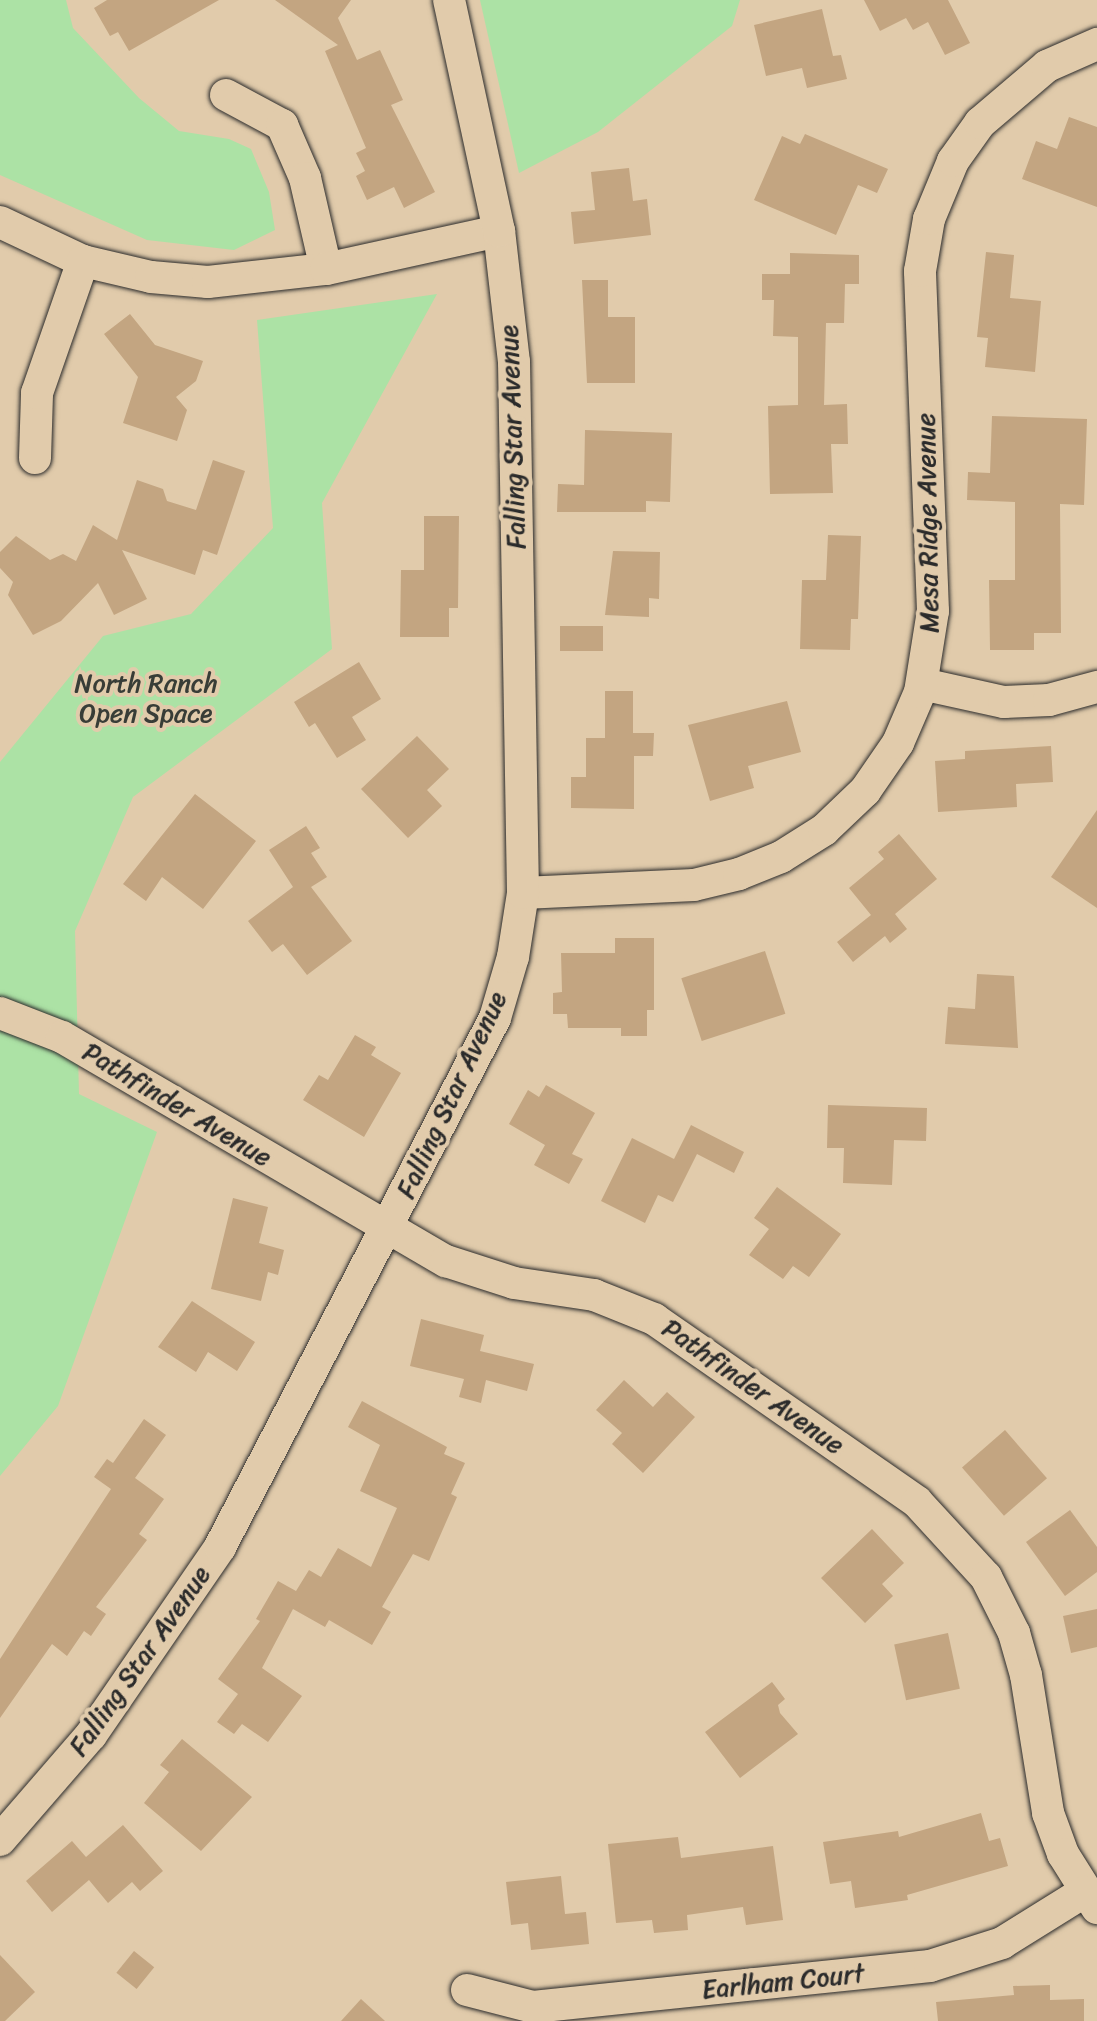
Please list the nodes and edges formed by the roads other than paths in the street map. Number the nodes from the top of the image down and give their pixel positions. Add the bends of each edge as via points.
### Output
1 (449, 0) edge
2 (1097, 44) edge
3 (226, 95) dead end
4 (0, 222) edge
5 (499, 231) junction
6 (83, 261) junction
7 (326, 269) junction
8 (35, 458) dead end
9 (922, 684) junction
10 (1097, 687) edge
11 (523, 893) junction
12 (0, 1013) edge
13 (387, 1230) junction
14 (0, 1840) edge
15 (1090, 1900) edge
16 (467, 1990) dead end

1 - 5 street, Falling Star Avenue
2 - 9 street, Mesa Ridge Avenue via 1047,66 980,123 953,161 929,219 920,271 933,611
3 - 7 street via 282,125 305,178
4 - 6 street
5 - 7 street
5 - 11 street, Falling Star Avenue via 514,362
6 - 7 street via 151,277 208,282
6 - 8 street via 37,393
9 - 10 street via 1004,702 1049,700
9 - 11 street, Mesa Ridge Avenue via 898,743 865,791 824,830 781,857 694,885
11 - 13 street, Falling Star Avenue via 513,957 495,1018
12 - 13 street, Pathfinder Avenue via 62,1037
13 - 14 street, Falling Star Avenue via 220,1547 91,1735
13 - 15 street, Pathfinder Avenue via 476,1273 594,1295 654,1319 917,1502 986,1577 1014,1633 1048,1813
15 - 16 street, Earlham Court via 1002,1943 930,1966 533,2007

